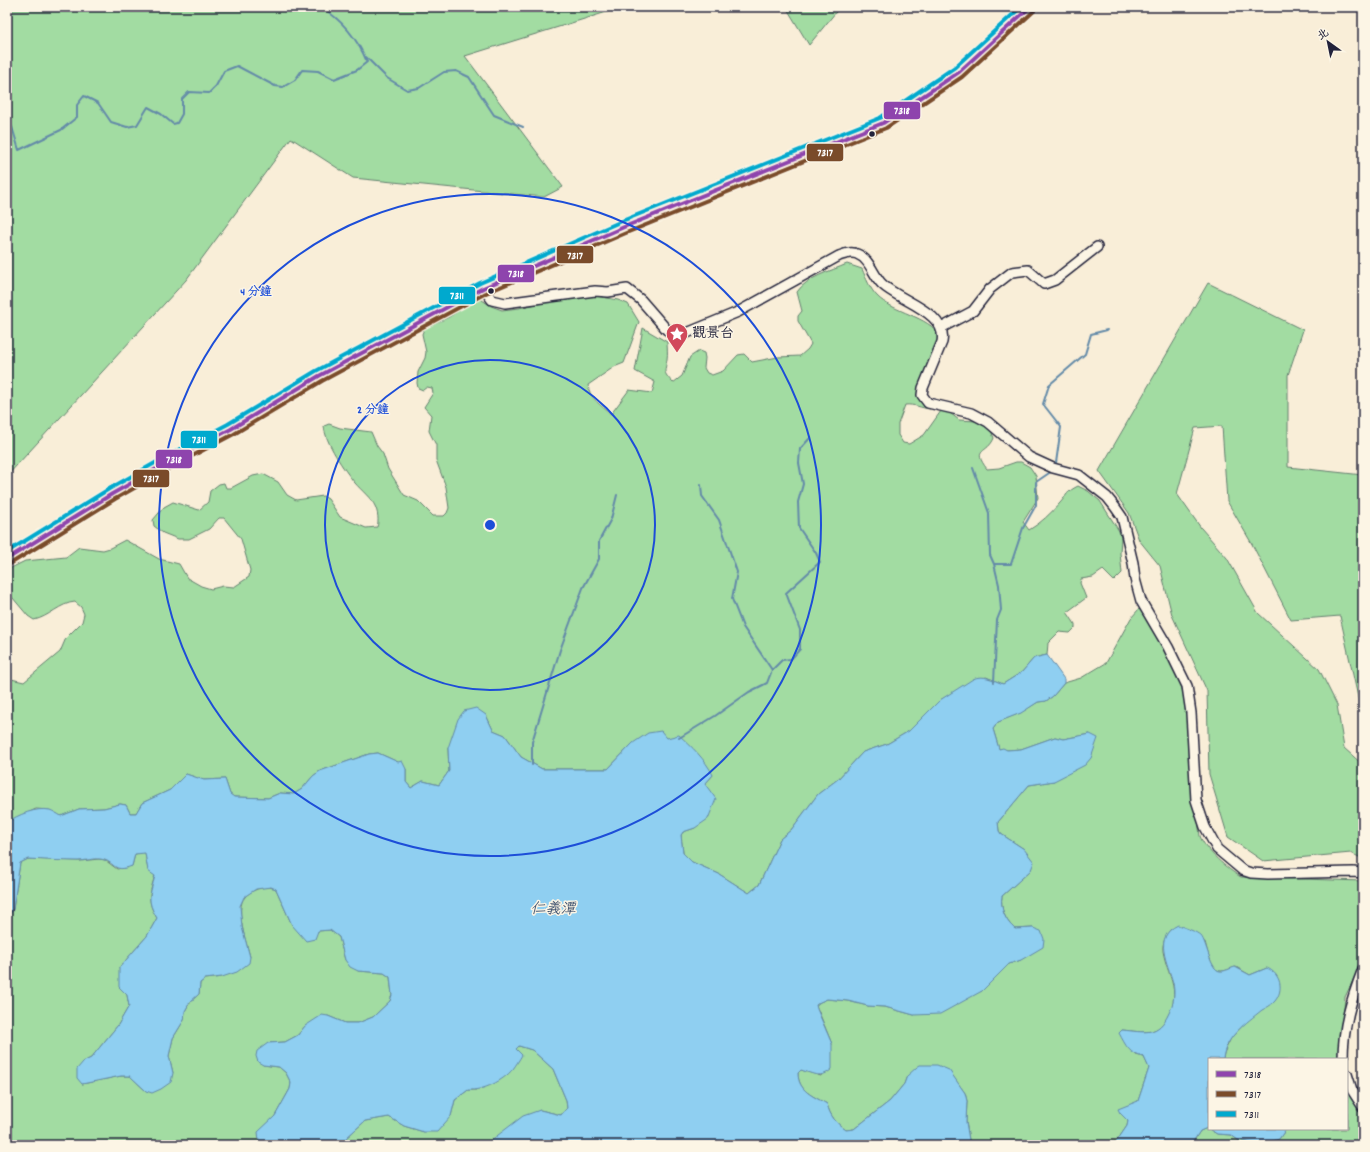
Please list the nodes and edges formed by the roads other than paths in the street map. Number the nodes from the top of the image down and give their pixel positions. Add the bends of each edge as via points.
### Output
1 (1030, 7) edge
2 (1098, 247) dead end
3 (483, 288) junction
4 (941, 328) junction
5 (7, 559) edge
6 (1363, 872) edge
7 (1363, 969) edge
8 (1342, 1058) edge
9 (1348, 1077) edge
10 (1363, 1107) edge

1 - 3 main road via 959,72 883,123 624,227
2 - 4 street via 1055,280 1044,284 1028,270 1012,272 990,289 973,311
3 - 4 street via 492,300 505,303 627,289 641,300 667,330 682,335 738,312 839,256 856,253 866,259 882,284 934,318
3 - 5 main road via 319,376 231,429 112,494
4 - 6 street via 942,342 923,388 922,395 928,403 972,413 988,422 1029,457 1053,468 1079,475 1107,497 1122,517 1141,601 1187,686 1196,800 1205,827 1217,849 1242,870 1251,873
7 - 8 street via 1345,1025
9 - 10 street via 1352,1090

